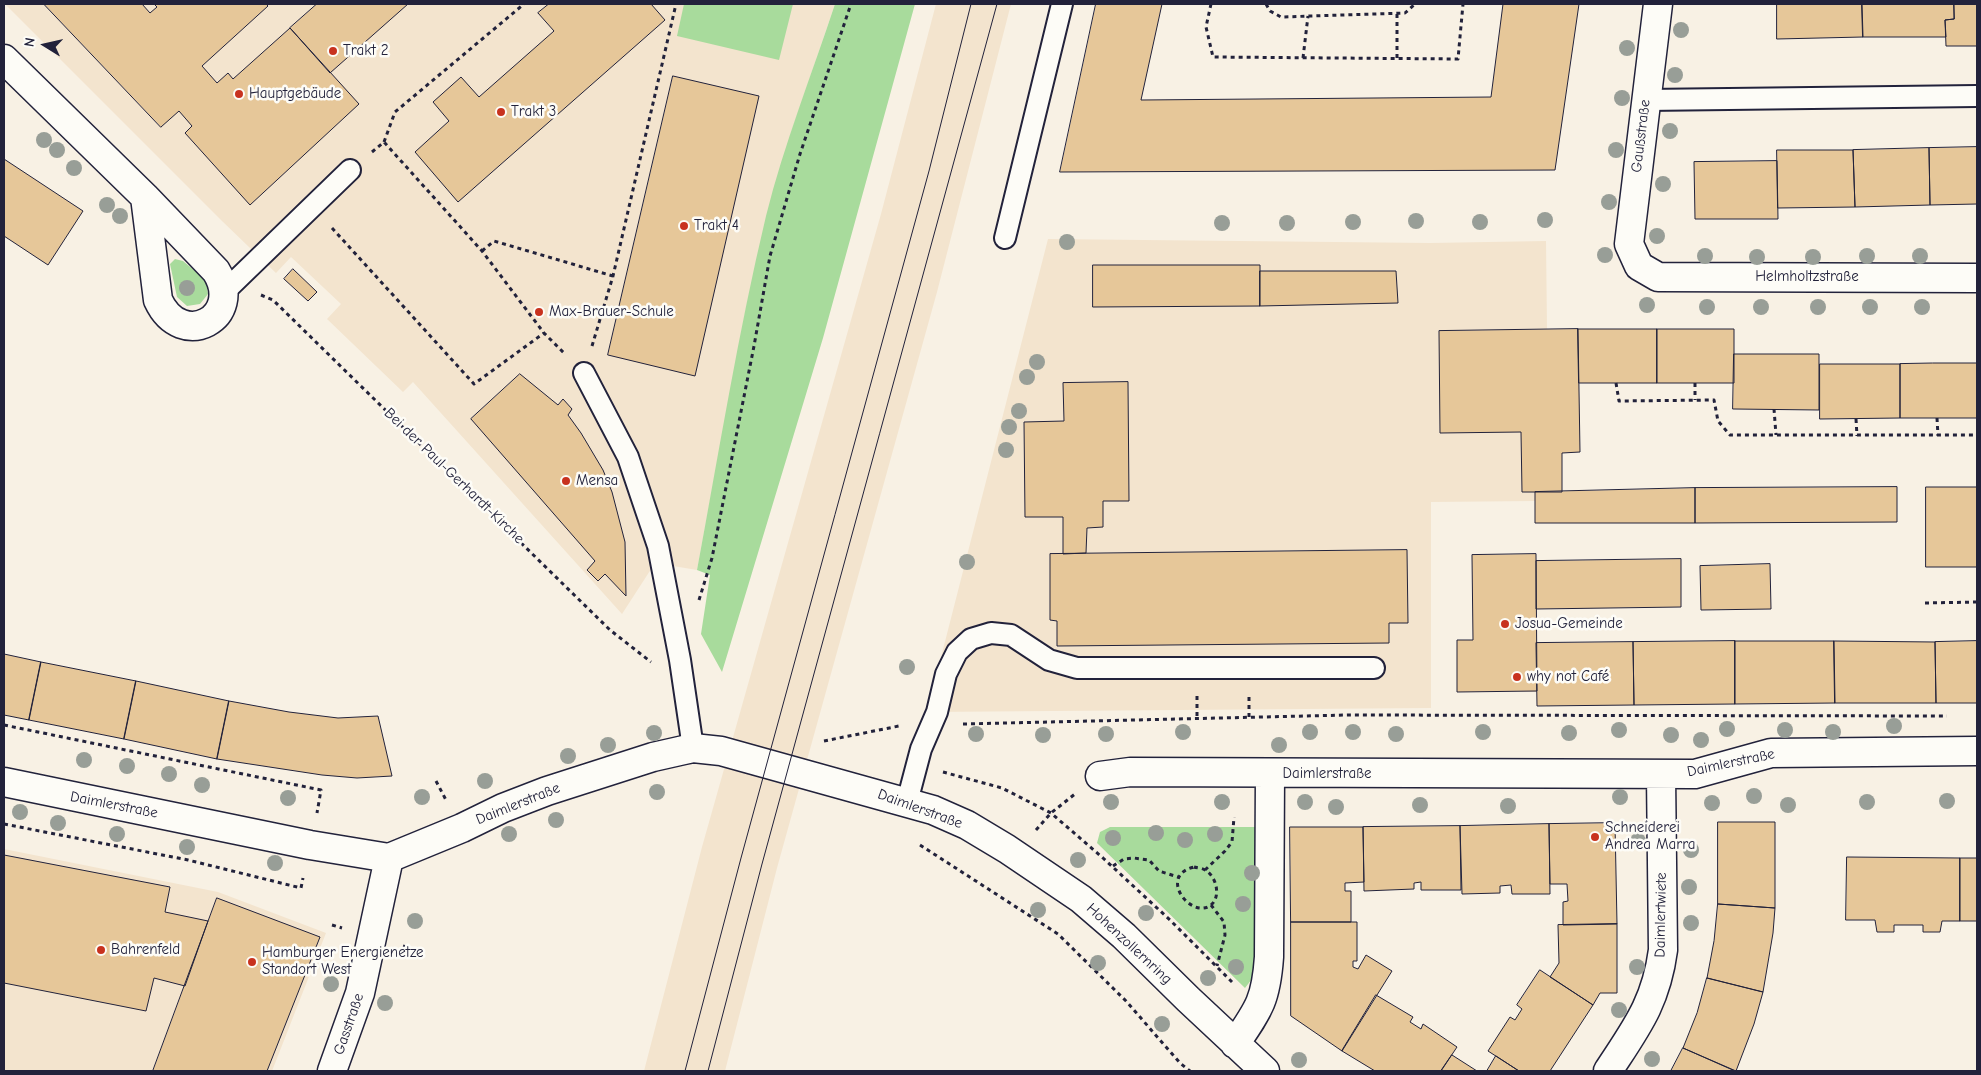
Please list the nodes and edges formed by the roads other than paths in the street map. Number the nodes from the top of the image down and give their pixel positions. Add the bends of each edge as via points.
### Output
1 (1062, 4) edge
2 (1658, 4) edge
3 (4, 59) edge
4 (1977, 96) edge
5 (1646, 100) junction
6 (350, 170) road end
7 (145, 197) junction
8 (1005, 238) dead end
9 (1640, 266) joint
10 (1977, 278) edge
11 (224, 292) junction
12 (584, 373) road end
13 (1374, 668) dead end
14 (693, 748) junction
15 (1977, 751) edge
16 (1270, 774) junction
17 (1661, 774) junction
18 (1100, 776) road end
19 (4, 782) edge
20 (907, 802) junction
21 (1016, 854) joint
22 (389, 858) junction
23 (1235, 1044) junction
24 (332, 1071) edge
25 (1265, 1071) edge
26 (1608, 1071) edge

1 - 8 lane
2 - 5 street, Gaußstraße
3 - 7 street
4 - 5 lane
5 - 9 street, Gaußstraße via 1629,244
6 - 11 lane
7 - 11 street via 216,271
7 - 11 street via 158,300 164,311 172,320 185,326 197,326 216,315
9 - 10 street, Helmholtzstraße via 1658,276
12 - 14 lane via 628,457 658,546
13 - 20 lane via 1077,668 1049,660 1011,635 991,633 971,639 958,652 946,674
14 - 20 street, Daimlerstraße via 721,751
14 - 22 street, Daimlerstraße via 653,757 547,791
15 - 17 street, Daimlerstraße via 1771,753 1695,774
16 - 17 street, Daimlerstraße
16 - 18 street, Daimlerstraße via 1130,772
16 - 23 street via 1267,983 1258,1010
17 - 26 street, Daimlertwiete via 1661,962 1648,1009
19 - 22 street, Daimlerstraße via 310,845
20 - 21 street, Daimlerstraße via 966,825
21 - 23 street, Hohenzollernring via 1087,904 1124,936
22 - 24 street, Gasstraße via 360,993
23 - 25 street, Hohenzollernring

